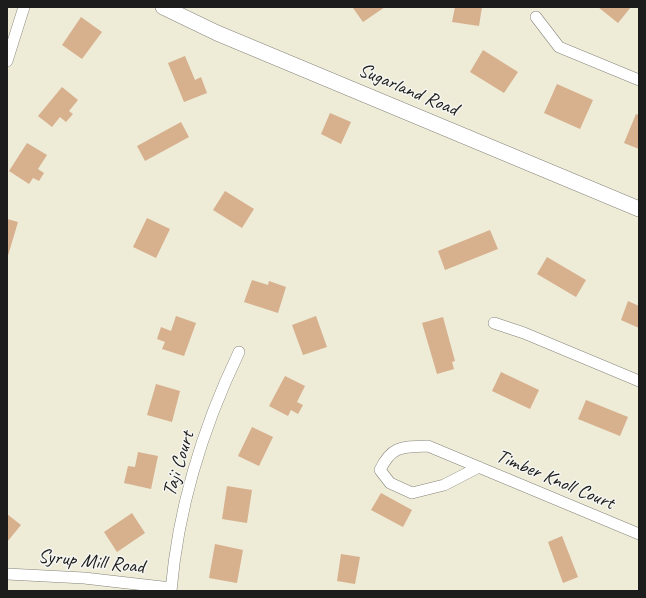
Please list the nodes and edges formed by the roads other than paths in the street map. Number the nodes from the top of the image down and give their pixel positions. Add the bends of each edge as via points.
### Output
1 (24, 7) edge
2 (163, 7) edge
3 (536, 17) dead end
4 (7, 61) edge
5 (639, 80) edge
6 (639, 209) edge
7 (494, 323) dead end
8 (239, 352) dead end
9 (639, 381) edge
10 (479, 467) junction
11 (639, 534) edge
12 (7, 574) edge
13 (171, 590) edge

1 - 4 street
2 - 6 street, Sugarland Road via 218,33
3 - 5 street via 559,47
7 - 9 street
8 - 13 street, Taji Court via 226,380 192,477 176,547
10 - 10 street, Timber Knoll Court via 428,446 401,447 386,457 380,470 390,483 412,493 444,485
10 - 11 street, Timber Knoll Court
12 - 13 street, Syrup Mill Road via 69,577

